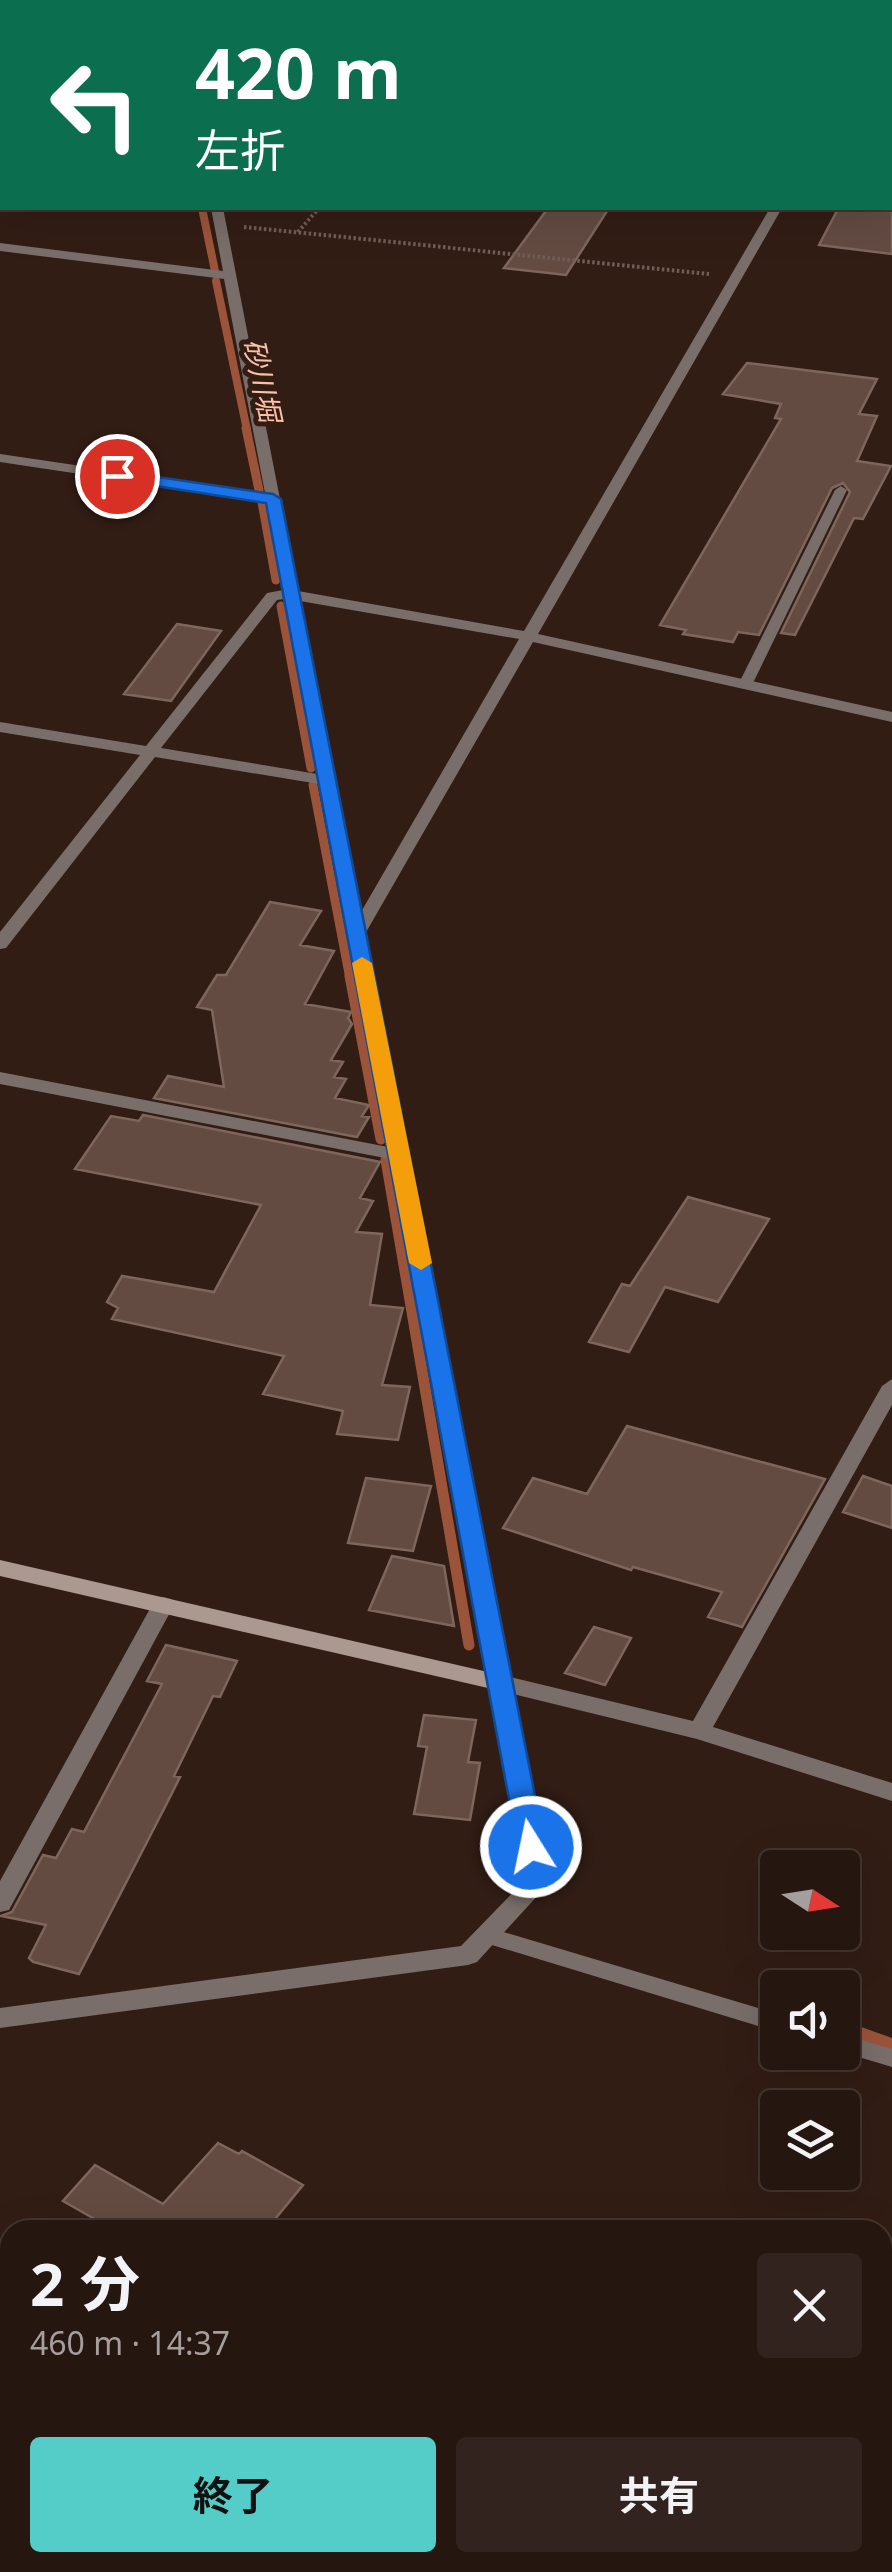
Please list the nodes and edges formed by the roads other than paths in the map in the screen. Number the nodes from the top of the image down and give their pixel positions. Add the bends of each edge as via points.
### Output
1 (775, 210) edge
2 (219, 216) edge
3 (0, 246) edge
4 (232, 276) junction
5 (0, 458) edge
6 (841, 490) dead end
7 (273, 499) junction
8 (288, 594) junction
9 (527, 636) junction
10 (746, 683) junction
11 (892, 717) edge
12 (0, 727) edge
13 (149, 753) junction
14 (326, 780) junction
15 (356, 935) junction
16 (0, 944) edge
17 (0, 1078) edge
18 (400, 1155) junction
19 (892, 1386) edge
20 (0, 1568) edge
21 (163, 1606) junction
22 (501, 1683) junction
23 (699, 1732) junction
24 (892, 1792) edge
25 (0, 1903) edge
26 (487, 1934) junction
27 (760, 2017) edge
28 (0, 2018) edge
29 (860, 2048) edge
30 (892, 2058) edge

1 - 9 street
2 - 4 street
3 - 4 street
4 - 7 street
5 - 7 street
6 - 10 lane
7 - 8 street
8 - 9 street
8 - 13 street via 272,596
8 - 14 street
9 - 10 street
9 - 15 street
10 - 11 street
12 - 13 street
13 - 14 street
13 - 16 street
14 - 15 street
15 - 18 street
17 - 18 street
18 - 22 street
19 - 23 street
20 - 21 street
21 - 22 street
21 - 25 street
22 - 23 street
22 - 26 street via 538,1882
23 - 24 street
26 - 27 lane
26 - 28 street via 468,1955
29 - 30 lane

